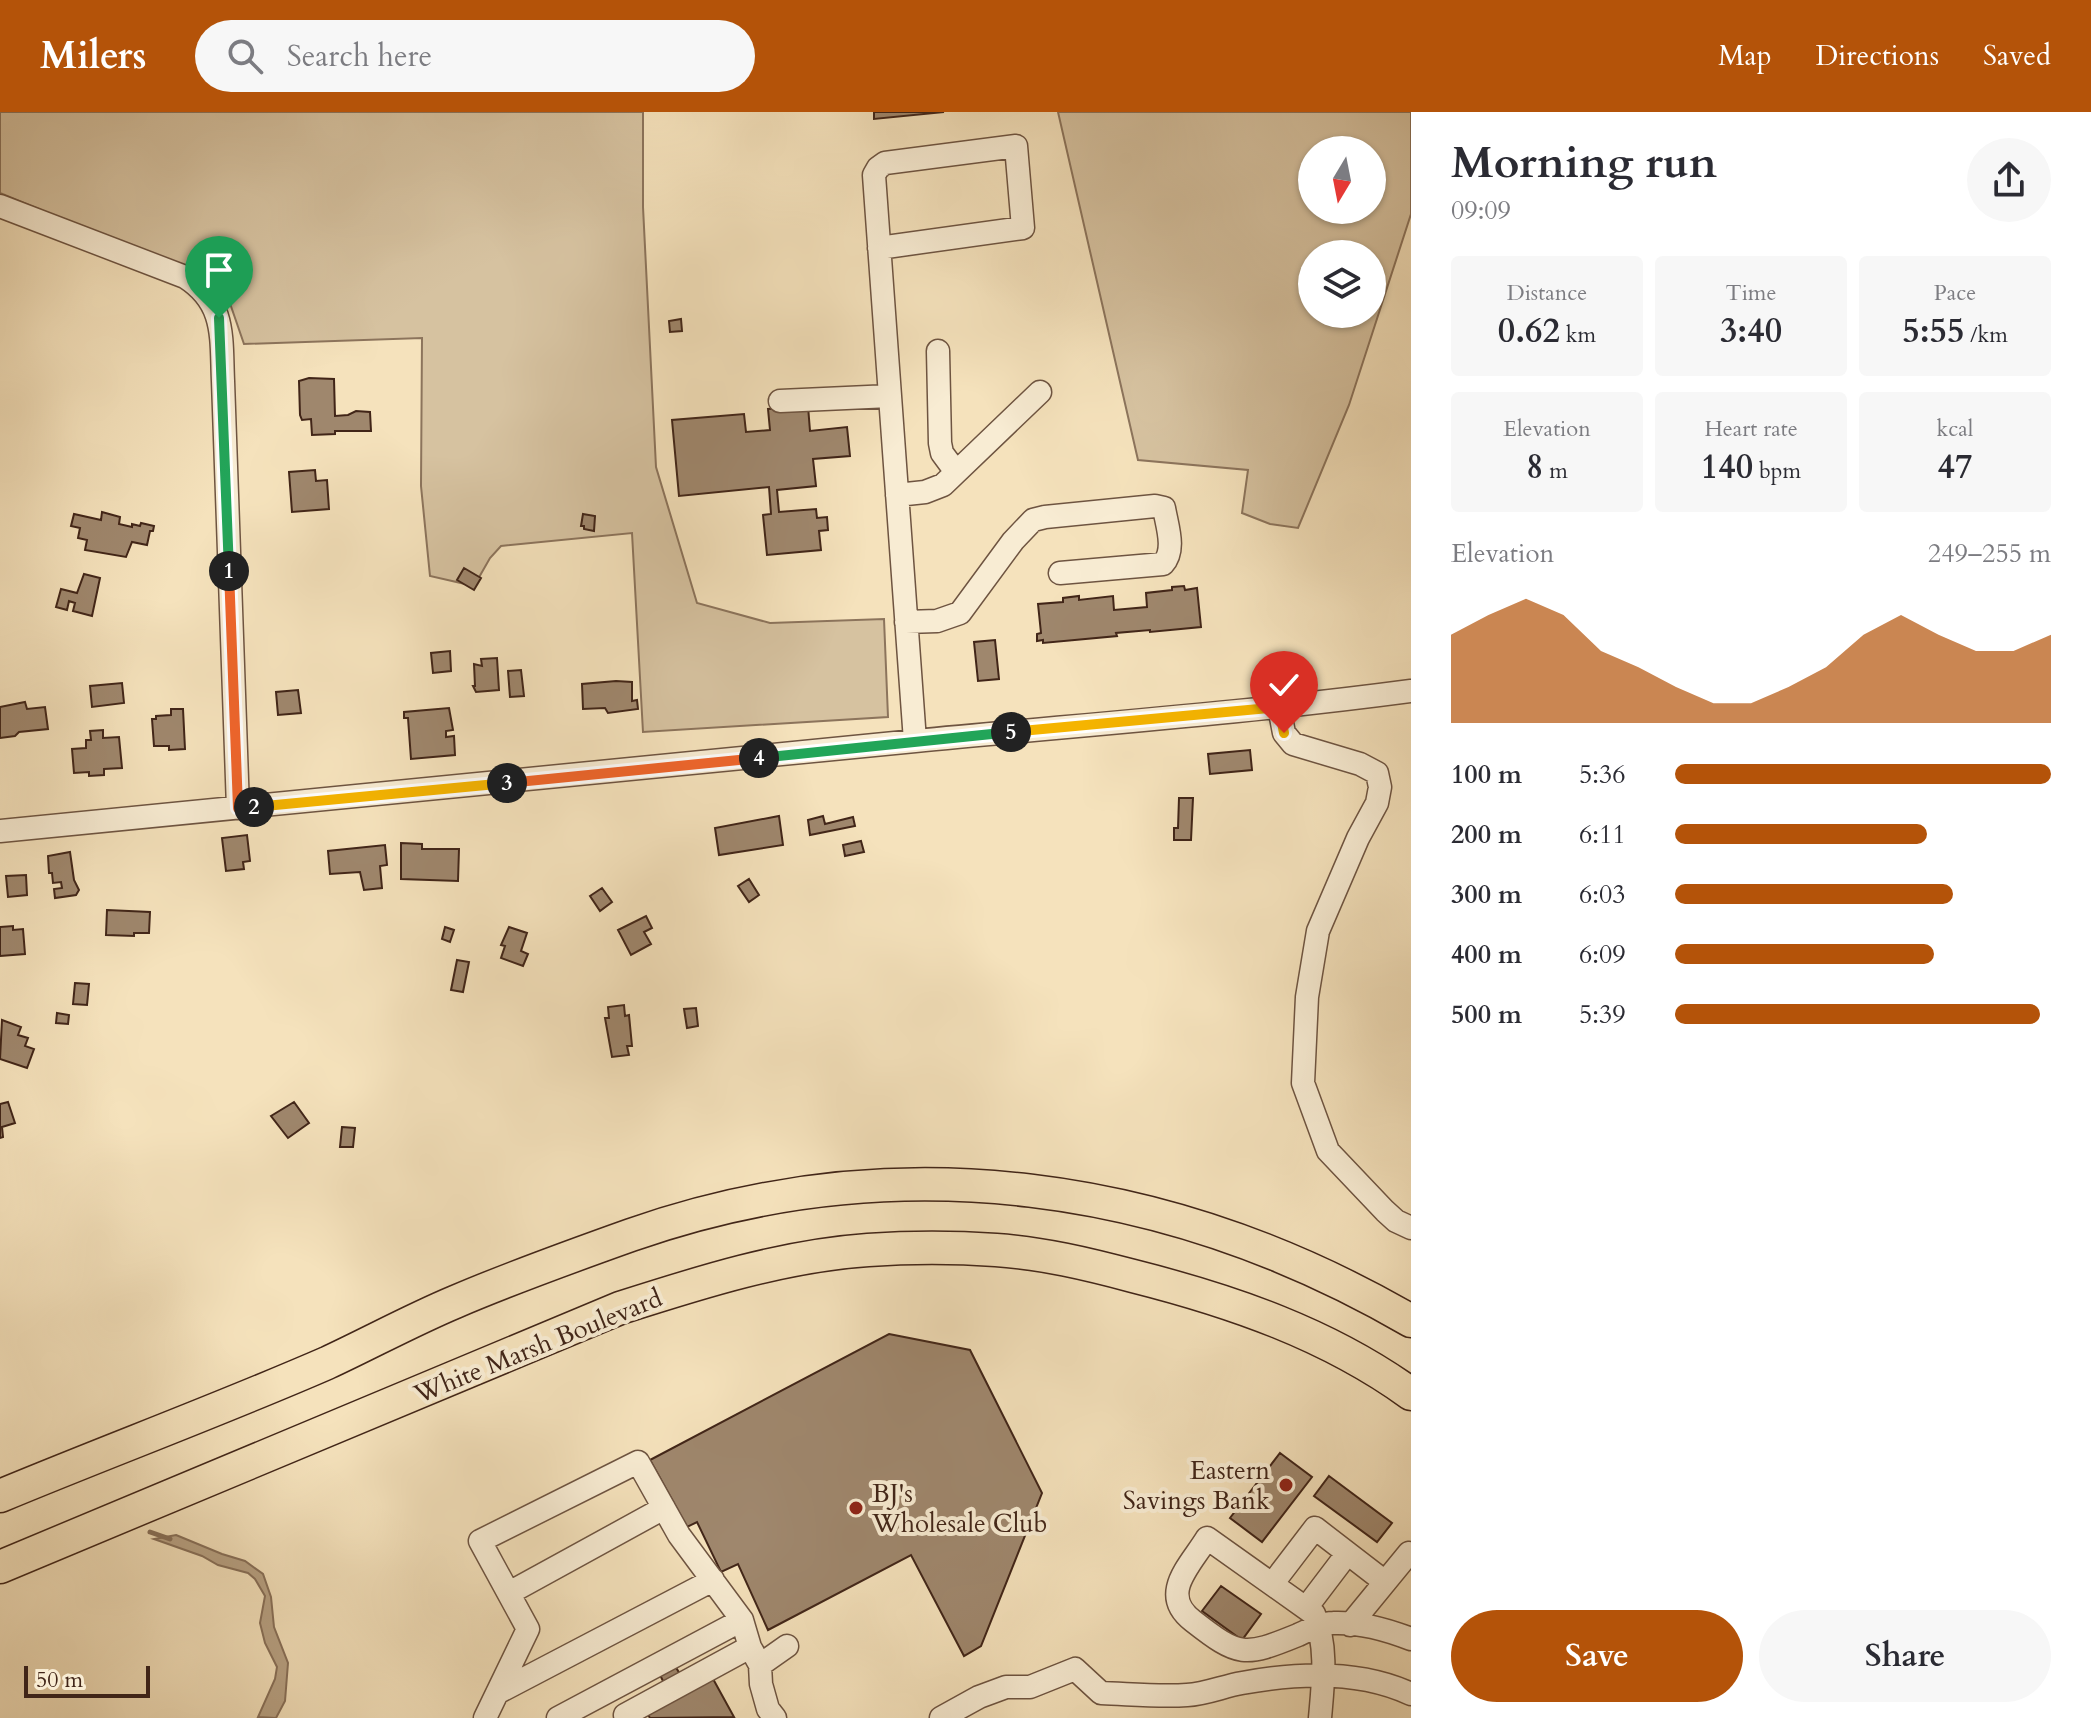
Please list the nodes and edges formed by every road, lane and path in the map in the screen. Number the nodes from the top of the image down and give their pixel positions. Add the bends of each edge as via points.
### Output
1 (0, 206) edge
2 (879, 248) junction
3 (938, 351) dead end
4 (1040, 392) dead end
5 (890, 396) junction
6 (780, 401) dead end
7 (956, 472) junction
8 (897, 495) junction
9 (1060, 573) dead end
10 (906, 622) junction
11 (1411, 691) edge
12 (1279, 707) junction
13 (915, 741) junction
14 (238, 808) junction
15 (0, 831) edge
16 (1411, 1228) edge
17 (1411, 1321) edge
18 (1411, 1394) edge
19 (0, 1496) edge
20 (664, 1508) junction
21 (1409, 1553) dead end
22 (1347, 1554) junction
23 (0, 1567) edge
24 (713, 1580) junction
25 (1385, 1582) junction
26 (1273, 1583) junction
27 (509, 1593) junction
28 (1313, 1617) junction
29 (742, 1620) junction
30 (1350, 1625) junction
31 (1407, 1632) edge
32 (787, 1646) dead end
33 (755, 1656) junction
34 (1324, 1677) junction
35 (612, 1690) junction
36 (497, 1693) junction
37 (1411, 1694) edge
38 (764, 1715) edge
39 (626, 1716) edge
40 (485, 1718) edge
41 (558, 1718) edge
42 (941, 1718) edge
43 (1320, 1718) edge

1 - 14 street via 185,277 214,305 222,341
2 - 2 street via 874,175 878,168 1016,146 1023,228
2 - 5 street
3 - 7 street via 940,443
4 - 7 street
5 - 6 street
5 - 8 street
7 - 8 street via 943,485
8 - 10 street
9 - 10 street via 1163,564 1170,548 1164,508 1033,520 960,613 937,621
10 - 13 street
11 - 12 street
12 - 13 street
12 - 16 street via 1284,733 1293,744 1377,773 1377,803 1318,931 1307,997 1303,1083 1328,1151 1385,1211
13 - 14 street
14 - 15 street
17 - 19 highway via 1266,1249 1119,1204 948,1185 804,1194 691,1217 529,1272 325,1363
18 - 23 highway, White Marsh Boulevard via 1306,1333 1174,1286 1078,1262 997,1250 866,1250 726,1274 620,1308
20 - 24 street
20 - 27 street
20 - 27 street via 638,1462 480,1541
21 - 25 street
22 - 25 street
22 - 26 street via 1315,1528
22 - 28 street
24 - 29 street
24 - 36 street
25 - 30 street
26 - 28 street
26 - 28 street via 1207,1538 1180,1578 1177,1602 1224,1646 1238,1650 1269,1647
27 - 36 street via 528,1629
28 - 30 street
28 - 34 street
29 - 33 street
29 - 35 street
30 - 31 street
32 - 33 street
33 - 38 street
33 - 39 street
34 - 37 street via 1356,1679
34 - 42 street via 1277,1678 1189,1695 1101,1693 1075,1669 1030,1687 1006,1687
34 - 43 street
35 - 39 street
35 - 41 street
36 - 40 street

